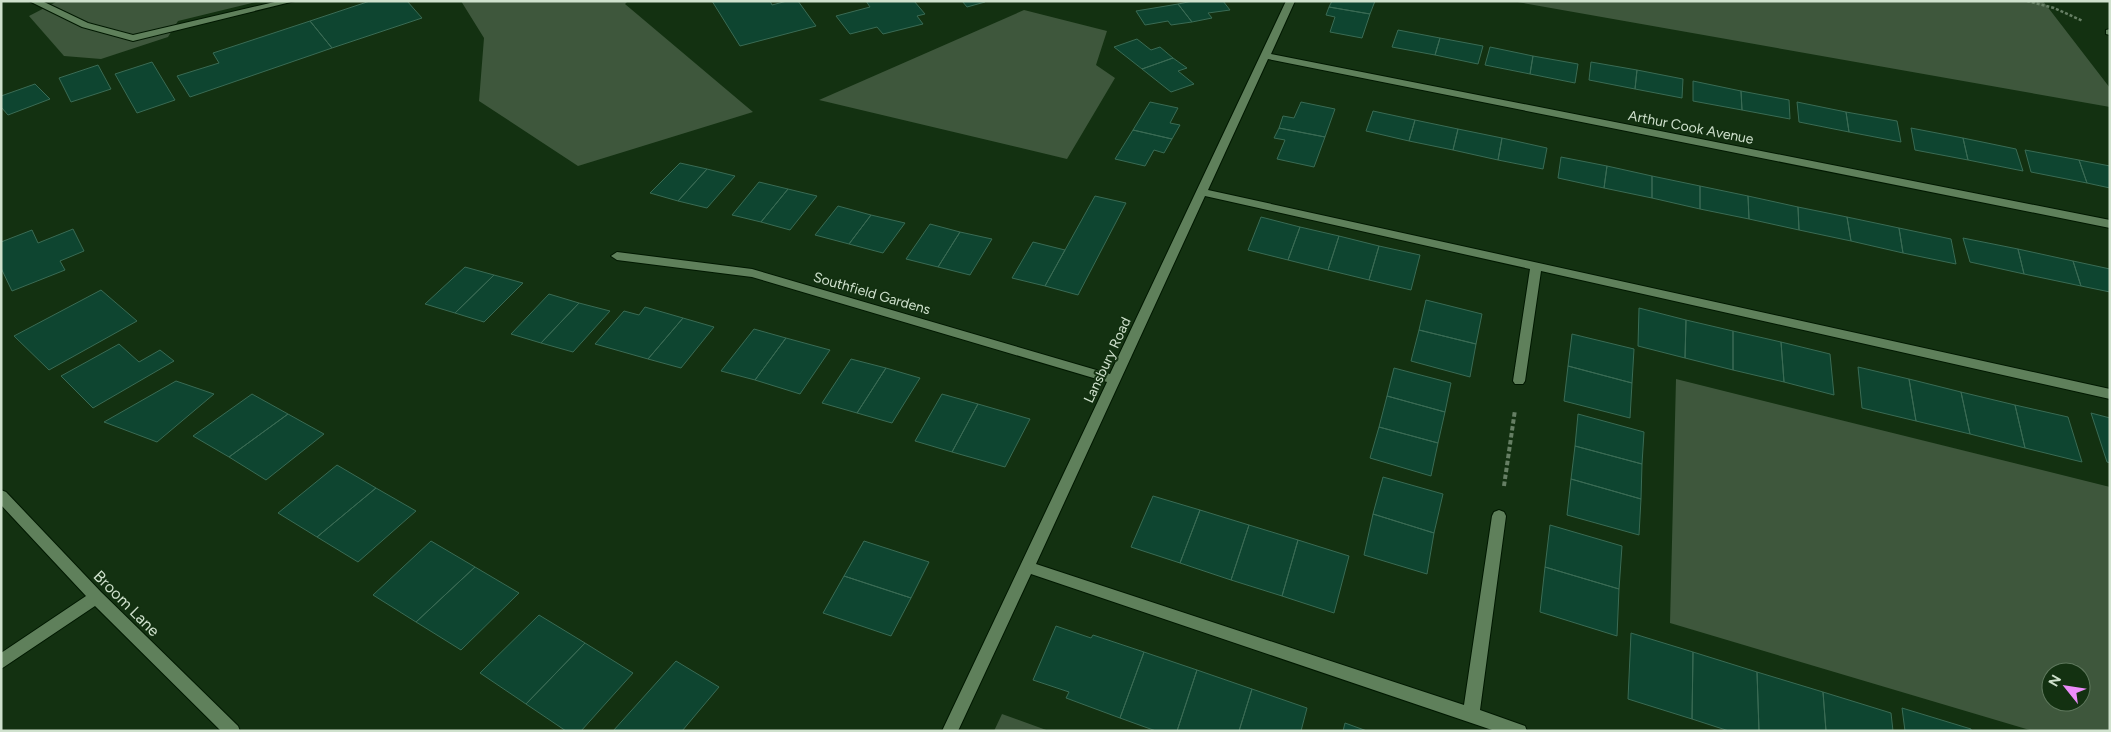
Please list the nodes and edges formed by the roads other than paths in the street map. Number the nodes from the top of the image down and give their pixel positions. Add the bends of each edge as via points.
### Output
1 (33, 1) edge
2 (291, 1) edge
3 (1291, 1) edge
4 (1266, 56) junction
5 (1202, 192) junction
6 (2110, 224) edge
7 (617, 256) dead end
8 (1536, 266) junction
9 (1115, 380) junction
10 (1519, 381) road end
11 (2110, 394) edge
12 (1, 496) edge
13 (1500, 516) road end
14 (1027, 567) junction
15 (96, 597) junction
16 (1, 662) edge
17 (1471, 715) junction
18 (232, 731) edge
19 (950, 731) edge
20 (1519, 731) edge

1 - 2 street via 85,25 133,38
3 - 4 street, Lansbury Road
4 - 5 street, Lansbury Road
4 - 6 street, Arthur Cook Avenue
5 - 8 street
5 - 9 street, Lansbury Road
7 - 9 street, Southfield Gardens via 752,272
8 - 10 street
8 - 11 street
9 - 14 street, Lansbury Road
12 - 15 street, Broom Lane
13 - 17 street
14 - 17 street
14 - 19 street, Lansbury Road
15 - 16 street
15 - 18 street, Broom Lane
17 - 20 street

